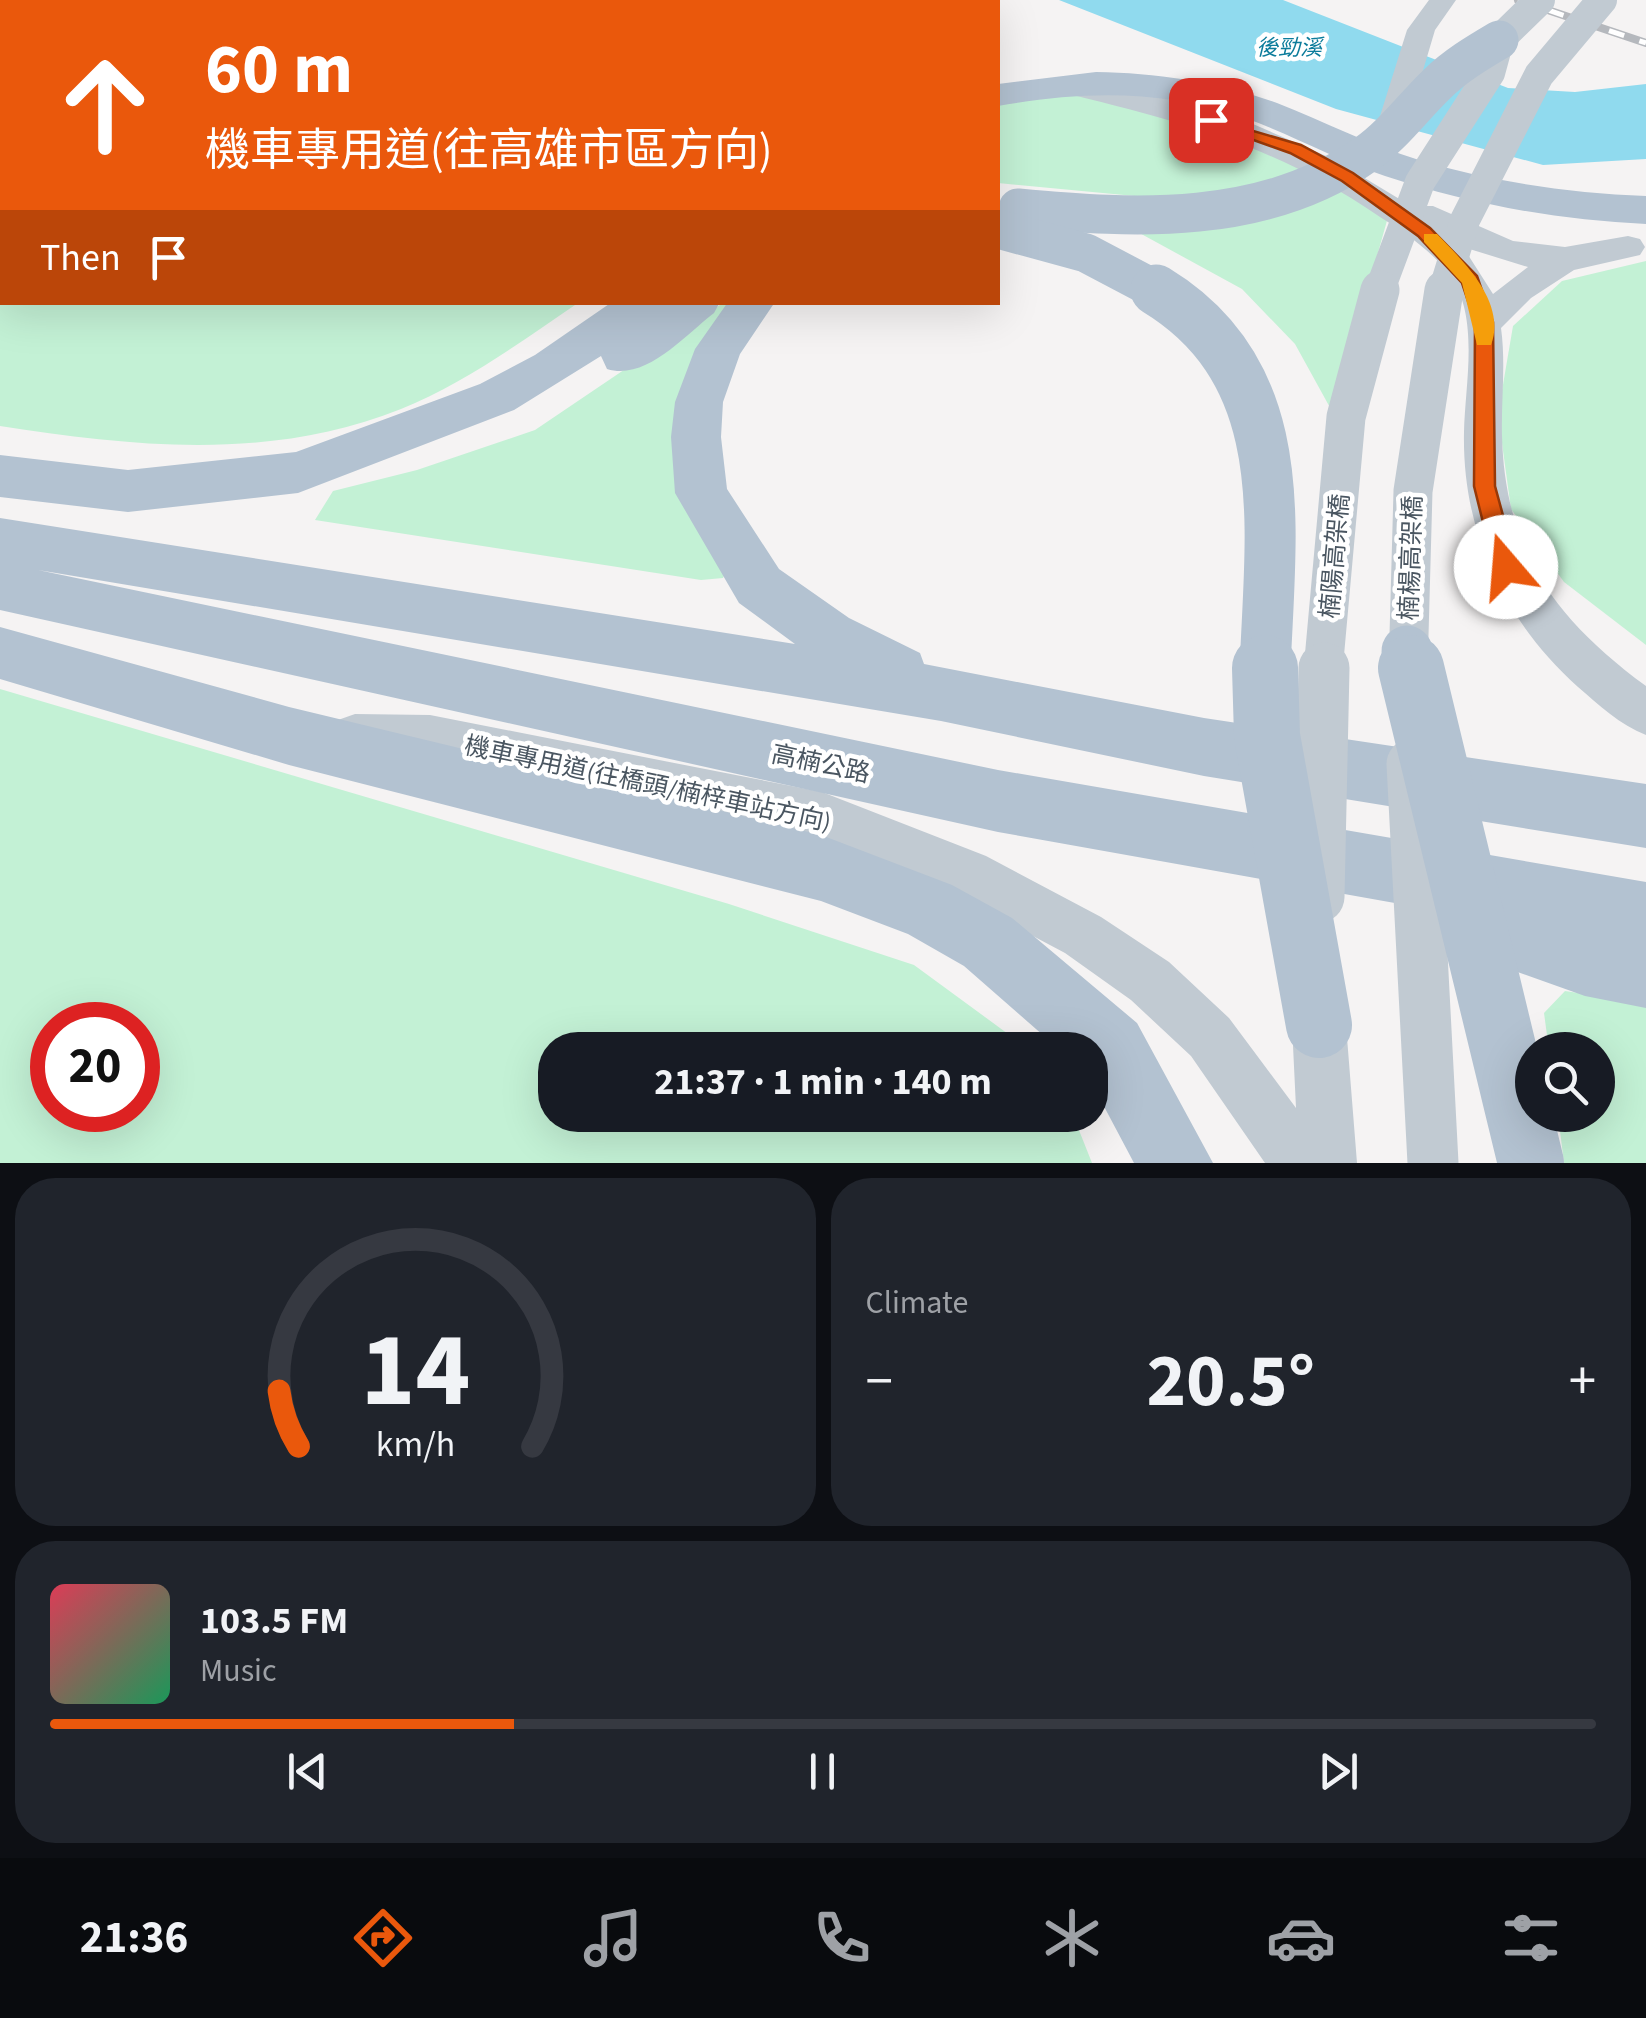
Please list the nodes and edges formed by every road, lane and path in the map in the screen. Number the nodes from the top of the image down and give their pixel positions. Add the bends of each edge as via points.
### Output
1 (1443, 0) edge
2 (1540, 0) edge
3 (1602, 0) edge
4 (1499, 40) junction
5 (1066, 84) junction
6 (1000, 95) edge
7 (1385, 148) junction
8 (1000, 206) edge
9 (1646, 210) edge
10 (1000, 230) edge
11 (1628, 247) dead end
12 (1566, 258) junction
13 (641, 305) edge
14 (694, 305) edge
15 (751, 305) edge
16 (1484, 322) junction
17 (298, 472) junction
18 (0, 476) edge
19 (0, 541) edge
20 (0, 586) edge
21 (1407, 650) junction
22 (0, 653) edge
23 (941, 694) junction
24 (1646, 713) edge
25 (290, 736) junction
26 (1646, 816) edge
27 (1264, 851) junction
28 (1646, 916) edge
29 (1646, 974) edge
30 (1319, 1025) junction
31 (1174, 1163) edge
32 (1300, 1163) edge
33 (1328, 1163) edge
34 (1432, 1163) edge
35 (1531, 1163) edge

1 - 7 street via 1421,30
2 - 4 street, 楠陽高架橋, bridge
3 - 21 street, 楠楊高架橋, bridge via 1538,75 1464,220 1430,354 1412,491
4 - 8 main road, bridge via 1458,65 1357,161 1264,202 1157,213
4 - 30 street, 楠陽高架橋, bridge via 1490,73 1420,182 1382,282 1346,418 1320,708
5 - 6 main road
5 - 7 main road via 1140,85 1210,96
5 - 16 street via 1246,131 1348,177 1448,254 1471,280
7 - 9 main road via 1530,197
7 - 12 street via 1381,174 1395,196 1439,224 1486,242
10 - 30 main road, bridge via 1105,258 1172,296 1222,351 1250,398 1264,444 1268,508 1266,714
11 - 12 street
12 - 16 street
13 - 17 main road via 552,367 496,396
14 - 17 main road via 582,387 476,439
15 - 23 main road via 711,366 699,402 701,493 759,586 829,636
16 - 24 street via 1482,461 1506,567 1551,629 1607,686
17 - 18 main road via 128,491
19 - 23 main road
20 - 27 main road, 高楠公路 via 978,797
21 - 34 street, 楠楊高架橋, bridge
21 - 35 main road, bridge
22 - 25 main road
23 - 26 main road via 1042,718
25 - 31 main road via 820,868 928,909 988,942 1112,1048
25 - 32 street, 機車專用道(往橋頭/楠梓車站方向) via 430,737 822,816 968,874 1150,981 1210,1037
27 - 28 main road, 高楠公路
27 - 29 main road via 1585,962
30 - 33 street, 楠陽高架橋

